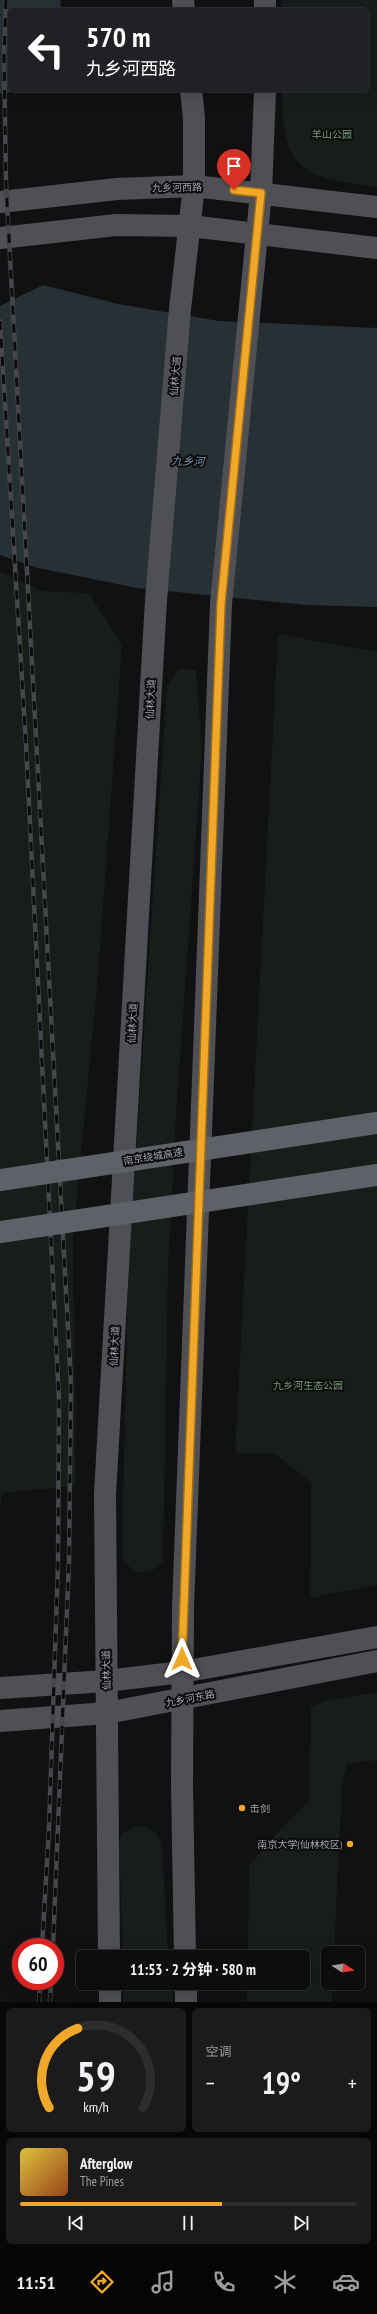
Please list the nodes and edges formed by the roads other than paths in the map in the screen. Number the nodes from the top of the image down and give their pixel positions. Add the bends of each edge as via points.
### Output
1 (191, 92) edge
2 (265, 92) edge
3 (194, 186) junction
4 (261, 193) junction
5 (0, 202) edge
6 (377, 207) edge
7 (190, 226) junction
8 (256, 234) junction
9 (0, 238) edge
10 (377, 248) edge
11 (377, 1122) edge
12 (377, 1175) edge
13 (0, 1180) edge
14 (0, 1232) edge
15 (377, 1637) edge
16 (377, 1661) edge
17 (182, 1672) junction
18 (106, 1681) junction
19 (0, 1688) edge
20 (182, 1700) junction
21 (107, 1713) junction
22 (0, 1721) edge
23 (109, 1950) edge
24 (185, 1950) edge
25 (110, 1990) edge
26 (186, 1990) edge
27 (110, 2002) edge
28 (186, 2002) edge

1 - 3 main road, 仙林大道
2 - 4 main road
3 - 4 main road, 九乡河西路
3 - 5 main road, 九乡河西路 via 117,189
3 - 7 main road, 仙林大道
4 - 6 main road, 九乡河西路
4 - 8 main road
7 - 8 main road
7 - 9 main road via 116,225
7 - 18 main road, 仙林大道 via 180,309 156,600 105,1494
8 - 10 main road
8 - 17 main road via 221,604
11 - 13 highway, 南京绕城高速, bridge
12 - 14 highway, bridge
15 - 17 main road
16 - 20 main road, 九乡河东路
17 - 18 main road
17 - 20 main road
18 - 19 main road
18 - 21 main road, 仙林大道
20 - 21 main road, 九乡河东路
20 - 24 main road
21 - 22 main road, 九乡河东路
21 - 23 main road, 仙林大道
25 - 27 main road
26 - 28 main road

